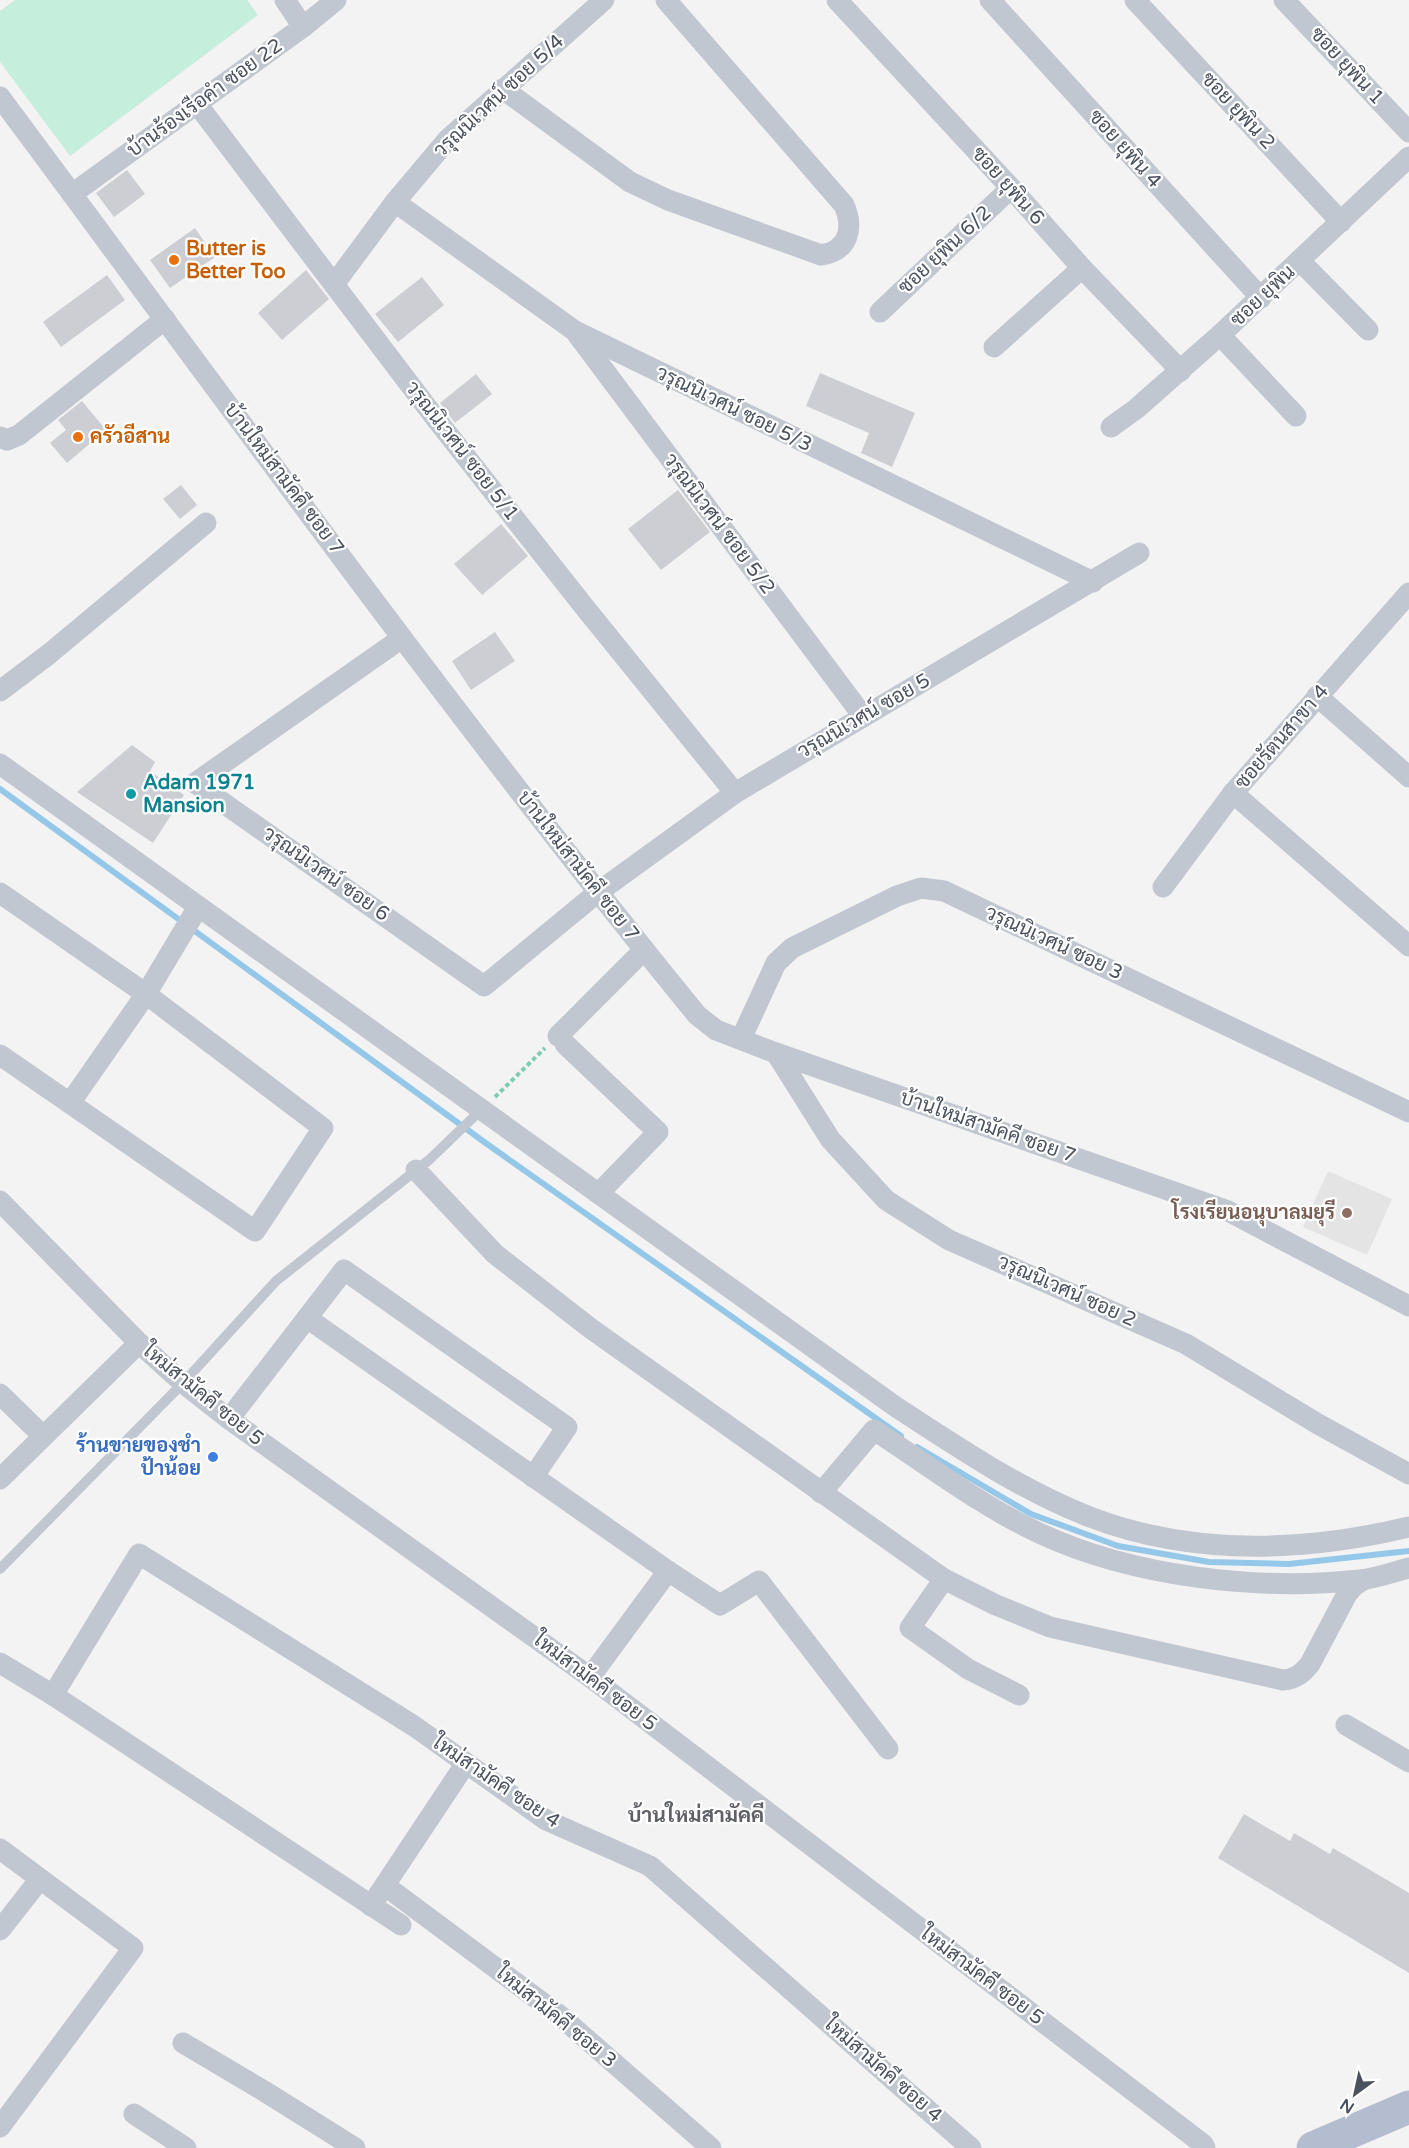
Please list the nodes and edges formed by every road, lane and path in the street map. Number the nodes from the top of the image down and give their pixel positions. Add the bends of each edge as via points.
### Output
1 (285, 0) edge
2 (336, 0) edge
3 (604, 0) edge
4 (666, 0) edge
5 (837, 0) edge
6 (990, 0) edge
7 (1135, 0) edge
8 (1284, 0) edge
9 (303, 27) junction
10 (503, 89) junction
11 (0, 97) edge
12 (197, 104) junction
13 (1409, 132) edge
14 (1409, 156) edge
15 (1011, 188) junction
16 (72, 194) junction
17 (395, 202) junction
18 (1341, 222) junction
19 (1300, 261) junction
20 (1082, 268) junction
21 (335, 283) junction
22 (1261, 298) junction
23 (880, 312) dead end
24 (165, 319) junction
25 (1368, 330) dead end
26 (575, 331) junction
27 (1221, 335) junction
28 (994, 346) dead end
29 (1181, 371) junction
30 (1296, 416) dead end
31 (1110, 427) dead end
32 (4, 438) edge
33 (206, 523) dead end
34 (1139, 554) dead end
35 (1093, 582) junction
36 (1409, 593) edge
37 (402, 638) junction
38 (0, 691) edge
39 (1317, 696) junction
40 (863, 716) junction
41 (0, 764) edge
42 (1409, 777) edge
43 (735, 793) junction
44 (1233, 793) junction
45 (1163, 887) dead end
46 (0, 893) edge
47 (597, 893) junction
48 (198, 908) junction
49 (1409, 946) edge
50 (644, 950) junction
51 (146, 994) junction
52 (741, 1039) junction
53 (561, 1040) junction
54 (776, 1053) junction
55 (0, 1054) edge
56 (70, 1103) junction
57 (1409, 1112) edge
58 (478, 1113) junction
59 (416, 1170) junction
60 (599, 1193) junction
61 (0, 1201) edge
62 (1409, 1306) edge
63 (307, 1318) junction
64 (139, 1343) junction
65 (183, 1383) junction
66 (0, 1394) edge
67 (229, 1419) junction
68 (43, 1436) junction
69 (1409, 1474) edge
70 (534, 1477) junction
71 (0, 1479) edge
72 (821, 1493) junction
73 (1409, 1527) edge
74 (1409, 1568) edge
75 (0, 1569) edge
76 (669, 1571) junction
77 (944, 1579) junction
78 (1363, 1580) junction
79 (0, 1663) edge
80 (590, 1677) junction
81 (53, 1695) junction
82 (1019, 1695) dead end
83 (1346, 1725) dead end
84 (888, 1749) dead end
85 (1409, 1762) edge
86 (466, 1763) junction
87 (0, 1849) edge
88 (40, 1879) junction
89 (395, 1893) dead end
90 (371, 1906) junction
91 (401, 1925) dead end
92 (0, 1930) edge
93 (183, 2043) dead end
94 (1409, 2107) edge
95 (134, 2114) dead end
96 (0, 2127) edge
97 (186, 2148) edge
98 (355, 2148) edge
99 (711, 2148) edge
100 (971, 2148) edge
101 (1205, 2148) edge
102 (1313, 2148) edge

1 - 9 street
2 - 9 street, บ้านร้องเรือคำ ซอย 22
3 - 10 street, วรุณนิเวศน์ ซอย 5/4
4 - 10 street via 843,205 850,226 837,250 821,255 668,200 598,159
5 - 15 street, ซอย ยุพิน 6
6 - 22 street, ซอย ยุพิน 4
7 - 18 street, ซอย ยุพิน 2
8 - 13 street, ซอย ยุพิน 1
9 - 12 street, บ้านร้องเรือคำ ซอย 22
10 - 17 street, วรุณนิเวศน์ ซอย 5/4 via 448,139
11 - 16 street, บ้านใหม่สามัคคี ซอย 7
12 - 16 street, บ้านร้องเรือคำ ซอย 22
12 - 21 street, วรุณนิเวศน์ ซอย 5/1
14 - 18 street, ซอย ยุพิน
15 - 20 street, ซอย ยุพิน 6
15 - 23 street, ซอย ยุพิน 6/2
16 - 24 street, บ้านใหม่สามัคคี ซอย 7
17 - 21 street, วรุณนิเวศน์ ซอย 5/4
17 - 26 street, วรุณนิเวศน์ ซอย 5/3
18 - 19 street, ซอย ยุพิน
19 - 22 street, ซอย ยุพิน
19 - 25 street
20 - 28 street
20 - 29 street, ซอย ยุพิน 6
21 - 43 street, วรุณนิเวศน์ ซอย 5/1 via 443,429
22 - 27 street, ซอย ยุพิน
24 - 32 street via 18,435
24 - 37 street, บ้านใหม่สามัคคี ซอย 7
26 - 35 street, วรุณนิเวศน์ ซอย 5/3
26 - 40 street, วรุณนิเวศน์ ซอย 5/2
27 - 29 street, ซอย ยุพิน
27 - 30 street
29 - 31 street, ซอย ยุพิน
33 - 38 street
34 - 35 street, วรุณนิเวศน์ ซอย 5
35 - 40 street, วรุณนิเวศน์ ซอย 5
36 - 39 street, ซอยรัตนสาขา 4
37 - 47 street, บ้านใหม่สามัคคี ซอย 7
37 - 47 street, วรุณนิเวศน์ ซอย 6 via 195,783 484,986
39 - 42 street
39 - 44 street, ซอยรัตนสาขา 4
40 - 43 street, วรุณนิเวศน์ ซอย 5
41 - 48 street
43 - 47 street, วรุณนิเวศน์ ซอย 5
44 - 45 street, ซอยรัตนสาขา 4
44 - 49 street
46 - 51 street
47 - 50 street, บ้านใหม่สามัคคี ซอย 7
48 - 51 street
48 - 58 street
50 - 52 street, บ้านใหม่สามัคคี ซอย 7 via 697,1015 716,1030
50 - 53 street
51 - 56 street
51 - 56 street via 324,1128 255,1231
52 - 54 street, บ้านใหม่สามัคคี ซอย 7
52 - 57 street, วรุณนิเวศน์ ซอย 3 via 776,963 792,948 921,888 944,891
53 - 58 path
53 - 60 street via 658,1132
54 - 62 street, บ้านใหม่สามัคคี ซอย 7 via 1228,1211
54 - 69 street, วรุณนิเวศน์ ซอย 2 via 830,1139 886,1200 948,1240 1186,1344
55 - 56 street
58 - 59 lane
58 - 60 street
59 - 65 lane via 284,1274
59 - 72 street via 495,1254 590,1328
60 - 73 street via 896,1407 983,1463 1089,1517 1170,1539 1242,1546 1316,1544
61 - 64 street, ใหม่สามัคคี ซอย 5
63 - 67 street
63 - 70 street
63 - 70 street via 344,1270 567,1427
64 - 65 street, ใหม่สามัคคี ซอย 5
64 - 68 street
65 - 67 street, ใหม่สามัคคี ซอย 5
65 - 75 lane
66 - 68 street
67 - 80 street, ใหม่สามัคคี ซอย 5
68 - 71 street
70 - 76 street
72 - 77 street
72 - 78 street via 874,1430 995,1509 1059,1542 1096,1554 1177,1574 1236,1581
74 - 78 street
76 - 80 street
76 - 84 street via 720,1605 759,1581
77 - 78 street via 1050,1627 1283,1680 1305,1671 1347,1594
77 - 82 street via 910,1628 968,1668
79 - 81 street
80 - 101 street, ใหม่สามัคคี ซอย 5
81 - 86 street, ใหม่สามัคคี ซอย 4 via 140,1554 414,1726
81 - 90 street
83 - 85 street
86 - 90 street
86 - 100 street, ใหม่สามัคคี ซอย 4 via 546,1820 650,1866
87 - 88 street
88 - 92 street
88 - 96 street via 133,1948
89 - 99 street, ใหม่สามัคคี ซอย 3 via 559,2015
90 - 91 street
93 - 98 street
94 - 102 main road
95 - 97 street

